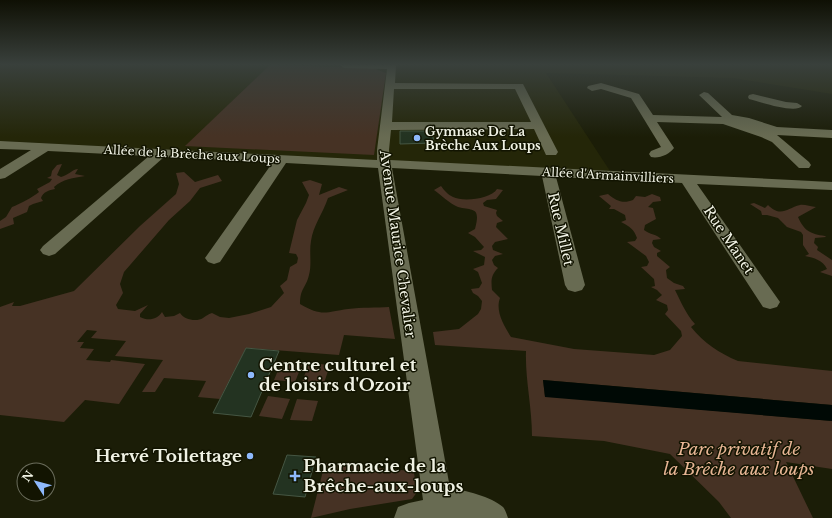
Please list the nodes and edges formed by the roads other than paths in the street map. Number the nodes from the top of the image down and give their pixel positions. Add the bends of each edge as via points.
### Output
1 (389, 89) edge
2 (521, 89) edge
3 (611, 89) edge
4 (622, 93) junction
5 (704, 94) dead end
6 (635, 96) junction
7 (646, 96) dead end
8 (753, 97) dead end
9 (611, 98) dead end
10 (648, 118) junction
11 (727, 119) junction
12 (538, 125) junction
13 (769, 125) junction
14 (386, 126) junction
15 (832, 134) edge
16 (0, 144) edge
17 (46, 147) junction
18 (161, 152) junction
19 (551, 152) dead end
20 (656, 154) dead end
21 (282, 159) junction
22 (384, 163) junction
23 (804, 165) dead end
24 (548, 172) junction
25 (0, 175) edge
26 (687, 179) junction
27 (831, 187) edge
28 (49, 250) dead end
29 (214, 258) dead end
30 (575, 285) dead end
31 (770, 302) dead end
32 (439, 511) edge
33 (409, 518) edge
34 (493, 518) edge

1 - 14 street, Avenue Maurice Chevalier
2 - 12 street
3 - 4 street
4 - 6 street
4 - 9 street
5 - 11 street
6 - 7 street
6 - 10 street
8 - 13 street via 793,106
10 - 11 street
10 - 20 street via 668,148
11 - 13 street
12 - 14 street
12 - 19 street
13 - 15 street
13 - 23 street via 776,139
14 - 22 street, Avenue Maurice Chevalier
16 - 17 street, Allée de la Brèche aux Loups
17 - 18 street, Allée de la Brèche aux Loups
17 - 25 street
18 - 21 street, Allée de la Brèche aux Loups
18 - 28 street
21 - 22 street, Allée de la Brèche aux Loups
21 - 29 street
22 - 24 street, Allée d'Armainvilliers
22 - 32 street, Avenue Maurice Chevalier
24 - 26 street, Allée d'Armainvilliers
24 - 30 street, Rue Millet
26 - 27 street, Allée d'Armainvilliers
26 - 31 street, Rue Manet
32 - 33 street
32 - 34 street via 453,503 481,510

